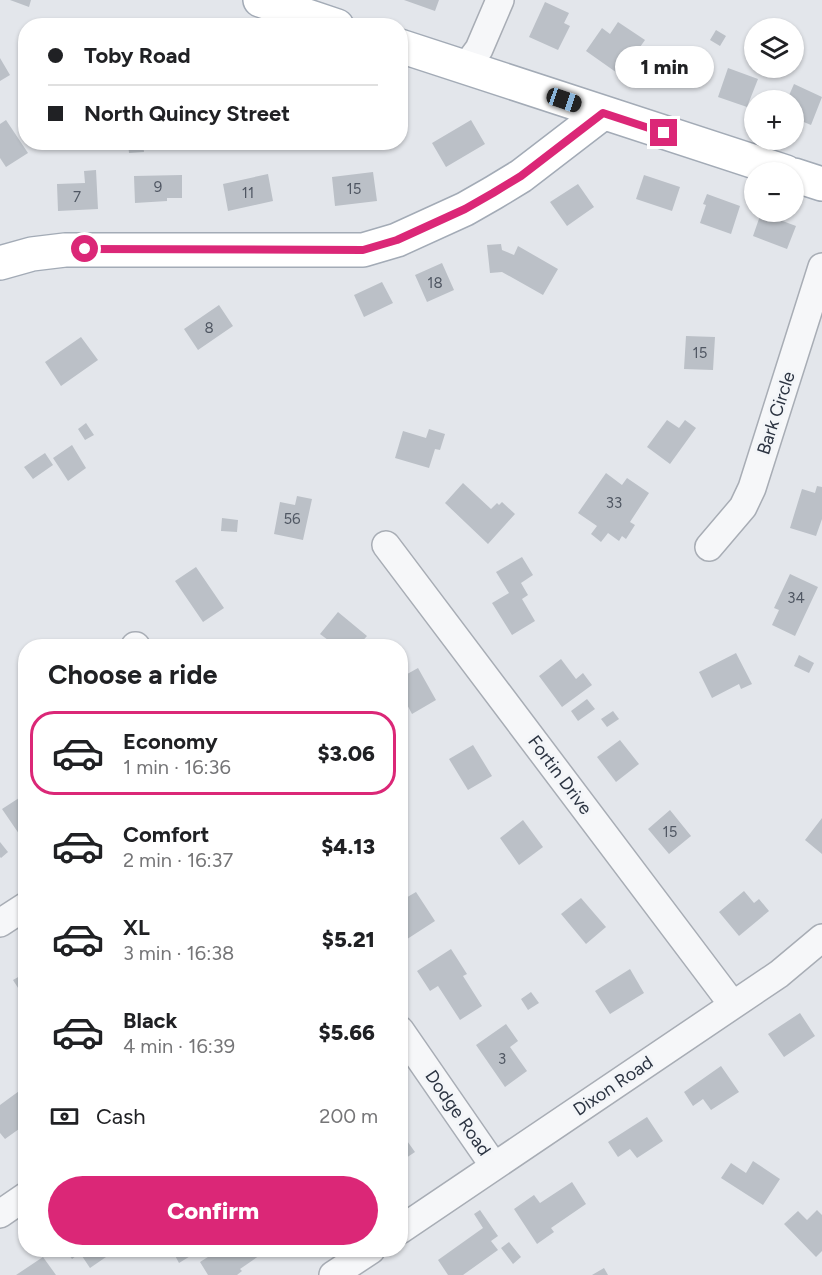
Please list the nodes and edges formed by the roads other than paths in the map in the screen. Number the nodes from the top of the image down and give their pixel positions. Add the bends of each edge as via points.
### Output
1 (260, 0) edge
2 (500, 0) edge
3 (313, 18) edge
4 (408, 49) edge
5 (465, 68) junction
6 (603, 113) junction
7 (755, 162) edge
8 (804, 178) edge
9 (822, 184) edge
10 (0, 262) edge
11 (822, 267) edge
12 (386, 545) dead end
13 (709, 547) dead end
14 (18, 911) edge
15 (0, 923) edge
16 (822, 938) edge
17 (733, 1005) junction
18 (408, 1042) edge
19 (494, 1166) junction
20 (18, 1202) edge
21 (0, 1214) edge
22 (408, 1225) edge
23 (368, 1261) edge
24 (333, 1275) edge

1 - 3 main road
2 - 5 street via 479,49
4 - 5 main road
5 - 6 main road
6 - 7 main road
6 - 10 main road via 493,193 380,246 363,250 65,250
8 - 9 main road
11 - 13 street, Bark Circle via 752,488 743,507
12 - 17 street, Fortin Drive
14 - 15 street
16 - 17 street, Dixon Road
17 - 19 street, Dixon Road
18 - 19 street, Dodge Road
19 - 22 street, Dixon Road
20 - 21 street
23 - 24 street

